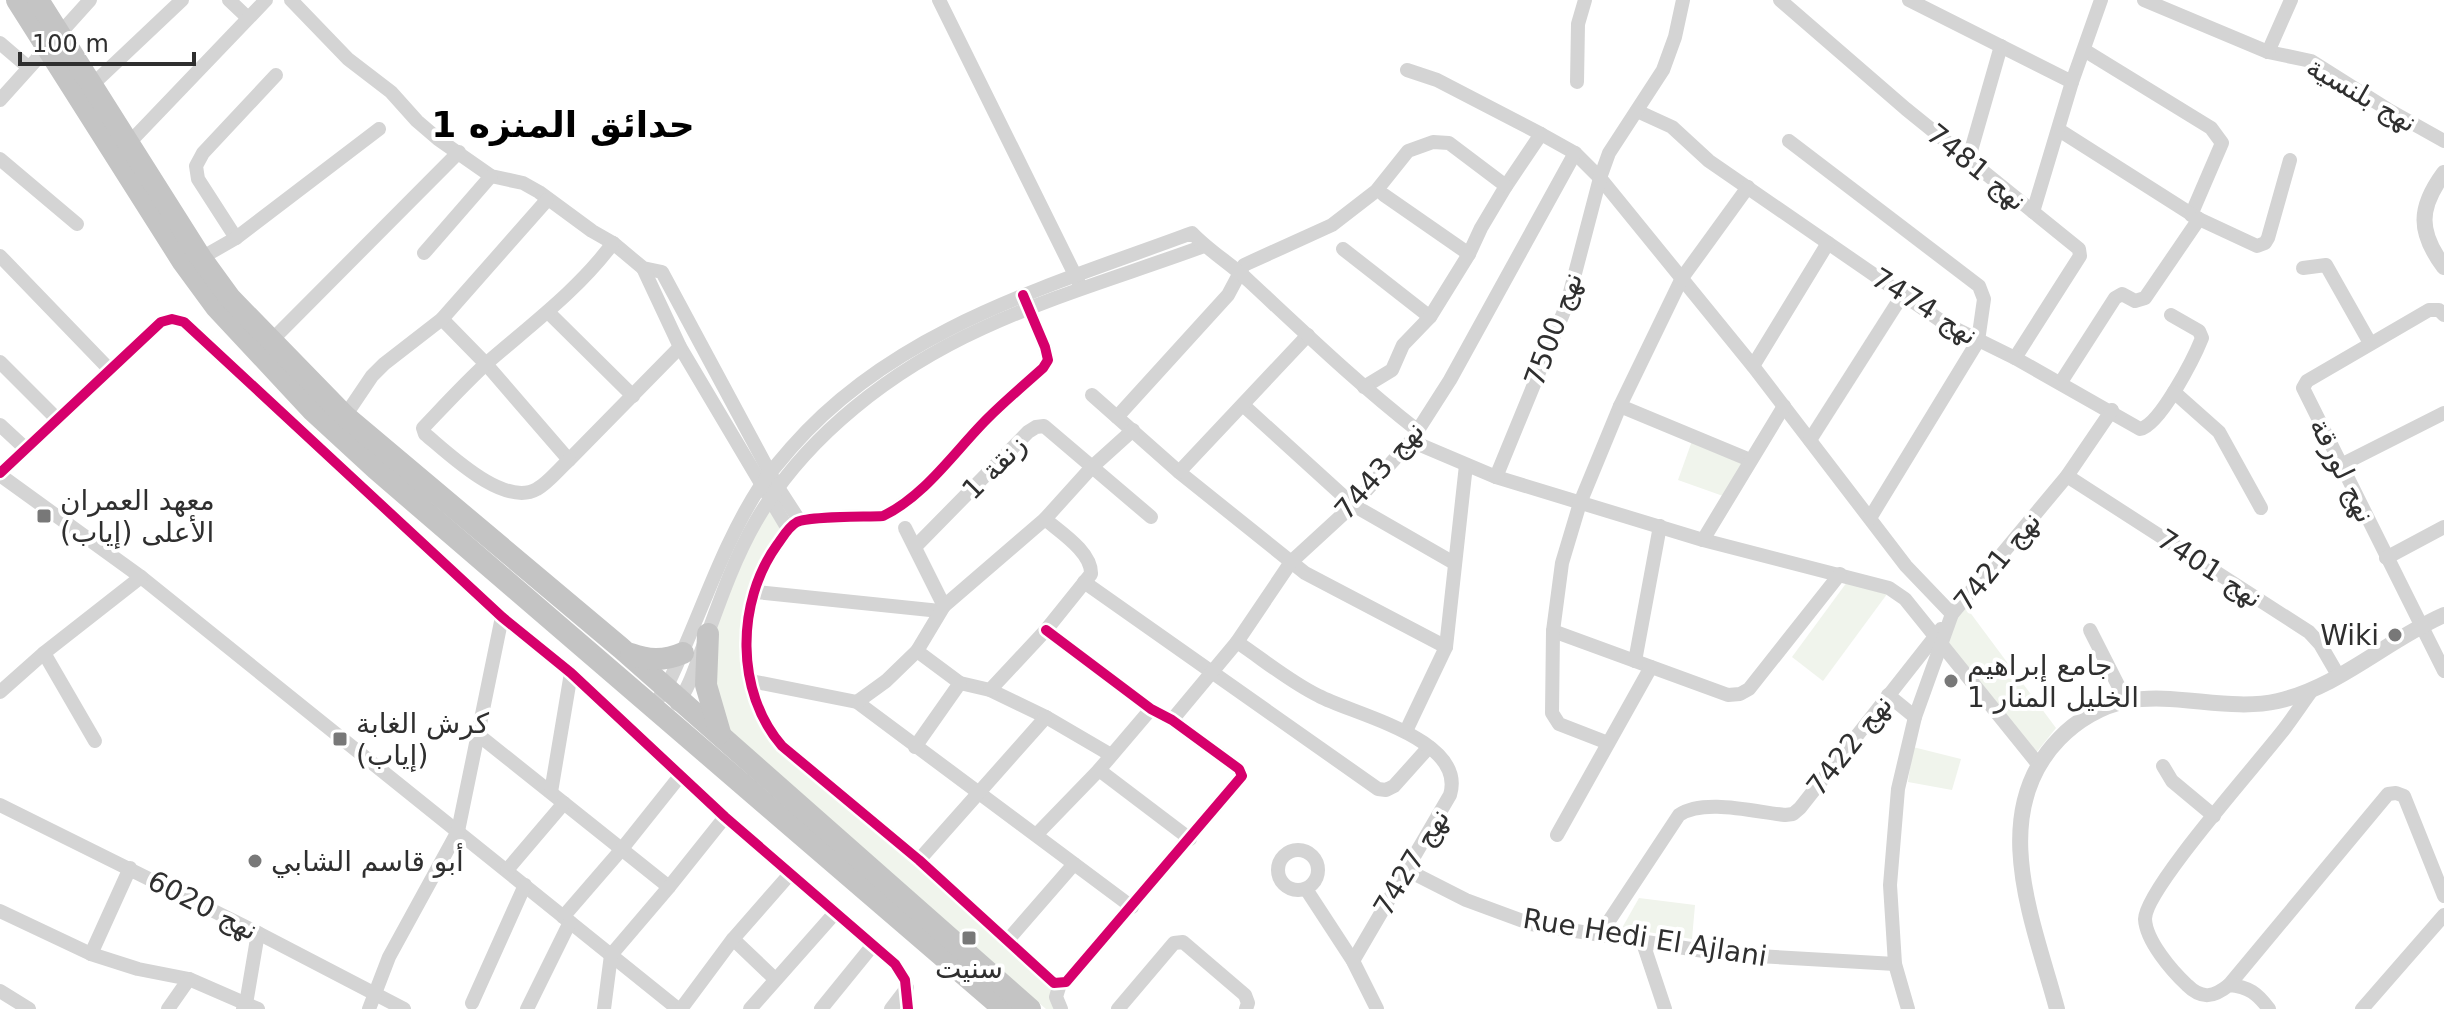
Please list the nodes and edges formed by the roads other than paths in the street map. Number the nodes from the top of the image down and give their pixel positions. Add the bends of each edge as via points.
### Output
1 (17, 0) edge
2 (38, 0) edge
3 (90, 0) edge
4 (182, 0) edge
5 (229, 0) edge
6 (266, 0) edge
7 (291, 0) edge
8 (939, 0) edge
9 (1585, 0) edge
10 (1683, 0) edge
11 (1780, 0) edge
12 (1909, 0) edge
13 (2101, 0) edge
14 (2144, 0) edge
15 (2291, 0) edge
16 (75, 5) edge
17 (248, 18) junction
18 (52, 40) junction
19 (0, 43) edge
20 (2001, 46) junction
21 (2084, 50) junction
22 (2268, 52) junction
23 (28, 67) junction
24 (1407, 70) dead end
25 (276, 75) dead end
26 (1577, 82) dead end
27 (2072, 82) junction
28 (92, 85) junction
29 (0, 100) edge
30 (1637, 111) junction
31 (379, 129) dead end
32 (2059, 130) junction
33 (1541, 134) junction
34 (1789, 141) dead end
35 (2444, 141) edge
36 (129, 143) junction
37 (459, 152) junction
38 (1575, 153) junction
39 (0, 159) edge
40 (2290, 160) dead end
41 (1968, 161) junction
42 (2444, 173) edge
43 (491, 176) junction
44 (1600, 178) junction
45 (1506, 186) junction
46 (1748, 187) junction
47 (1384, 195) dead end
48 (547, 200) junction
49 (2033, 212) junction
50 (2195, 217) junction
51 (77, 224) dead end
52 (236, 238) junction
53 (613, 243) junction
54 (1828, 243) junction
55 (1204, 246) junction
56 (1343, 249) dead end
57 (424, 253) dead end
58 (1469, 254) junction
59 (0, 256) edge
60 (201, 258) junction
61 (2444, 267) edge
62 (643, 268) junction
63 (2303, 268) dead end
64 (1241, 273) junction
65 (1682, 278) junction
66 (1079, 283) junction
67 (1903, 294) junction
68 (1023, 295) junction
69 (1029, 310) junction
70 (548, 312) junction
71 (2171, 315) dead end
72 (2444, 315) edge
73 (1430, 317) junction
74 (442, 319) junction
75 (1308, 335) junction
76 (271, 341) junction
77 (1978, 341) junction
78 (2370, 343) junction
79 (680, 347) junction
80 (2015, 358) junction
81 (0, 362) edge
82 (486, 364) junction
83 (1753, 366) junction
84 (110, 370) junction
85 (2061, 382) junction
86 (1364, 387) junction
87 (2174, 392) junction
88 (1092, 395) dead end
89 (633, 396) junction
90 (1243, 405) junction
91 (1620, 406) junction
92 (1784, 406) junction
93 (2112, 410) junction
94 (2444, 413) edge
95 (345, 416) junction
96 (1117, 417) junction
97 (57, 419) junction
98 (0, 425) edge
99 (1133, 430) junction
100 (1414, 436) junction
101 (1810, 440) junction
102 (26, 449) junction
103 (569, 460) junction
104 (1750, 460) junction
105 (1466, 465) junction
106 (2341, 465) junction
107 (1092, 467) junction
108 (1179, 472) junction
109 (0, 474) edge
110 (2067, 476) junction
111 (1496, 477) junction
112 (770, 481) junction
113 (769, 500) junction
114 (1580, 503) junction
115 (1353, 505) junction
116 (2261, 508) dead end
117 (1151, 517) dead end
118 (1870, 518) junction
119 (1045, 519) junction
120 (794, 525) junction
121 (1660, 526) junction
122 (2444, 527) edge
123 (905, 528) dead end
124 (1703, 540) junction
125 (915, 547) junction
126 (2386, 558) junction
127 (1291, 562) junction
128 (1454, 563) junction
129 (1840, 574) junction
130 (141, 577) junction
131 (1084, 582) junction
132 (756, 592) junction
133 (942, 608) junction
134 (2444, 615) edge
135 (502, 617) junction
136 (1949, 619) junction
137 (2420, 625) junction
138 (1046, 630) junction
139 (2090, 630) dead end
140 (1553, 631) junction
141 (708, 634) junction
142 (1938, 638) junction
143 (1237, 642) junction
144 (1446, 647) junction
145 (621, 648) junction
146 (917, 651) junction
147 (44, 653) junction
148 (683, 653) junction
149 (1635, 661) junction
150 (1651, 667) junction
151 (2444, 671) edge
152 (1213, 672) junction
153 (571, 673) junction
154 (2338, 675) junction
155 (751, 681) junction
156 (960, 683) junction
157 (990, 690) junction
158 (0, 692) edge
159 (2310, 693) junction
160 (1888, 695) junction
161 (2126, 701) junction
162 (857, 702) junction
163 (666, 703) junction
164 (1151, 709) junction
165 (1046, 717) junction
166 (1915, 717) junction
167 (1172, 720) junction
168 (1406, 731) junction
169 (476, 733) junction
170 (720, 734) junction
171 (95, 741) dead end
172 (1608, 743) junction
173 (915, 747) junction
174 (1429, 747) junction
175 (1111, 755) junction
176 (2038, 764) junction
177 (2163, 766) dead end
178 (1099, 770) junction
179 (680, 776) junction
180 (551, 792) junction
181 (978, 793) junction
182 (564, 803) junction
183 (0, 805) edge
184 (2214, 816) junction
185 (725, 817) junction
186 (458, 831) junction
187 (1037, 834) junction
188 (1557, 835) dead end
189 (1190, 839) junction
190 (621, 850) junction
191 (919, 860) junction
192 (1074, 864) junction
193 (130, 868) junction
194 (1405, 869) junction
195 (507, 870) junction
196 (790, 874) junction
197 (525, 885) junction
198 (669, 887) junction
199 (1306, 889) dead end
200 (2444, 896) edge
201 (1132, 907) junction
202 (0, 911) edge
203 (834, 914) junction
204 (2443, 917) edge
205 (567, 919) junction
206 (258, 933) junction
207 (1601, 933) junction
208 (733, 939) junction
209 (1642, 940) junction
210 (1007, 941) junction
211 (873, 945) junction
212 (91, 954) junction
213 (611, 955) junction
214 (1353, 961) junction
215 (1895, 964) junction
216 (189, 979) junction
217 (775, 979) junction
218 (1060, 984) junction
219 (2229, 985) junction
220 (907, 988) junction
221 (0, 991) edge
222 (374, 994) junction
223 (472, 1003) dead end
224 (249, 1007) edge
225 (674, 1008) edge
226 (29, 1009) edge
227 (168, 1009) edge
228 (369, 1009) edge
229 (404, 1009) edge
230 (527, 1009) edge
231 (604, 1009) edge
232 (750, 1009) edge
233 (821, 1009) edge
234 (891, 1009) edge
235 (908, 1009) edge
236 (1004, 1009) edge
237 (1030, 1009) edge
238 (1061, 1009) edge
239 (1118, 1009) edge
240 (1246, 1009) edge
241 (1377, 1009) edge
242 (1665, 1009) edge
243 (1908, 1009) edge
244 (2057, 1009) edge
245 (2269, 1009) edge
246 (2362, 1009) edge

1 - 18 highway
2 - 18 highway
3 - 16 street
4 - 28 street
5 - 17 street
6 - 17 street
7 - 37 street via 348,59
8 - 66 street
9 - 26 street via 1577,32
10 - 30 street, نهج 7500 via 1668,60
11 - 41 street, نهج 7481
12 - 20 street
13 - 21 street
14 - 22 street, نهج بلنسية
15 - 22 street
16 - 18 street
17 - 36 street
18 - 23 street
18 - 28 highway
18 - 163 highway via 183,262 259,355 358,453
19 - 23 street
20 - 27 street
20 - 41 street
21 - 27 street
21 - 50 street via 2220,138
22 - 35 street, نهج بلنسية via 2311,61
23 - 29 street
24 - 33 street
25 - 52 street via 196,166 198,179
27 - 32 street
28 - 36 highway
30 - 44 street, نهج 7500 via 1614,144
30 - 46 street, نهج 7474 via 1672,127
31 - 52 street
32 - 49 street
32 - 50 street
33 - 38 street
33 - 45 street
34 - 77 street via 1979,286 1984,299
36 - 60 highway
37 - 43 street
37 - 76 street
38 - 44 street
38 - 100 street, نهج 7443
39 - 51 street
40 - 50 street via 2265,243 2257,246
41 - 49 street, نهج 7481
42 - 61 street via 2428,197 2424,218 2429,242
43 - 48 street via 523,183
43 - 57 street
44 - 65 street
44 - 111 street, نهج 7500 via 1567,304
45 - 58 street
45 - 64 street via 1449,143 1433,142 1408,151 1376,191 1332,225 1248,263
46 - 54 street, نهج 7474
46 - 65 street
47 - 58 street
48 - 53 street
48 - 74 street
49 - 80 street, نهج 7481 via 2081,253
50 - 85 street via 2145,298 2115,298
52 - 60 street
53 - 62 street
53 - 70 street
54 - 67 street, نهج 7474
54 - 83 street
55 - 64 street
55 - 66 street
55 - 66 street via 1192,233
56 - 73 street
58 - 73 street
59 - 84 street
60 - 76 highway
62 - 79 street
62 - 112 street via 662,272
63 - 78 street via 2326,265
64 - 75 street
64 - 96 street via 1228,295
65 - 83 street
65 - 91 street
66 - 68 street
66 - 69 street
67 - 77 street, نهج 7474
67 - 101 street
68 - 69 street
68 - 112 street via 929,338 885,365 814,424
69 - 112 street via 970,334 886,385
69 - 120 street via 1048,360 920,490 883,516
70 - 82 street
70 - 89 street
71 - 87 street via 2202,338
72 - 78 street via 2429,310
73 - 86 street via 1403,345 1392,370
74 - 82 street
74 - 95 street via 384,364
75 - 86 street
75 - 90 street
76 - 95 highway
77 - 80 street, نهج 7474
77 - 118 street
78 - 106 street, نهج لورقة via 2304,385
79 - 89 street
79 - 112 street
80 - 85 street, نهج 7474
81 - 97 street
82 - 103 street
82 - 103 street via 423,428 425,434 493,487 517,492 538,489
83 - 92 street
84 - 97 street
84 - 135 street via 161,322 184,322
85 - 93 street, نهج 7474
86 - 100 street
87 - 93 street, نهج 7474 via 2145,429
87 - 116 street via 2219,432
88 - 96 street
89 - 103 street
90 - 108 street
90 - 115 street
91 - 104 street
91 - 114 street
92 - 101 street
92 - 104 street
93 - 110 street, نهج 7421
94 - 106 street
95 - 145 highway
96 - 99 street
97 - 102 street
98 - 102 street
99 - 107 street
99 - 108 street
100 - 105 street
100 - 115 street, نهج 7443
101 - 118 street
102 - 109 street
104 - 124 street
105 - 111 street
105 - 128 street
106 - 126 street, نهج لورقة
107 - 117 street, زنقة 1
107 - 119 street
107 - 125 street, زنقة 1 via 1044,426 1036,427
108 - 127 street
109 - 130 street
110 - 136 street, نهج 7421
110 - 154 street, نهج 7401 via 2309,632
111 - 114 street
112 - 113 street
112 - 120 street
112 - 148 street via 739,523
113 - 120 street
113 - 141 street
114 - 121 street
114 - 140 street via 1562,563
115 - 127 street, نهج 7443
115 - 128 street
118 - 136 street
119 - 131 street via 1088,558 1092,568
119 - 133 street
120 - 132 street via 767,560
121 - 124 street
121 - 149 street
122 - 126 street
123 - 125 street
124 - 129 street
125 - 133 street
126 - 137 street, نهج لورقة
127 - 143 street, نهج 7443
127 - 144 street
128 - 144 street
129 - 142 street via 1898,592
129 - 150 street via 1740,694 1728,695
130 - 147 street
130 - 186 street
131 - 138 street
131 - 152 street
132 - 133 street
132 - 155 street via 747,638
133 - 146 street
134 - 137 street
135 - 153 street
135 - 169 street
136 - 142 street, نهج 7422
137 - 151 street, نهج لورقة
137 - 154 street
138 - 157 street
138 - 164 street
139 - 161 street
140 - 149 street
140 - 172 street via 1554,719
141 - 163 street
141 - 170 highway via 706,685
142 - 160 street, نهج 7422
142 - 166 street, نهج 7421
142 - 176 street
143 - 152 street, نهج 7443
143 - 168 street, نهج 7427 via 1316,695
144 - 168 street
145 - 148 highway via 651,660
145 - 163 highway
146 - 156 street
146 - 162 street
147 - 158 street
147 - 171 street
148 - 163 street
149 - 150 street
150 - 172 street
152 - 167 street, نهج 7443
152 - 174 street via 1378,789 1394,786
153 - 179 street
153 - 180 street
154 - 159 street
155 - 162 street
155 - 191 street via 758,708 782,746
156 - 157 street
156 - 173 street
157 - 165 street
159 - 161 street via 2242,704
159 - 184 street
160 - 166 street
160 - 207 street, نهج 7422 via 1793,814 1703,806 1679,815
161 - 176 street via 2087,716
162 - 173 street
163 - 170 highway
163 - 236 highway
164 - 167 street
164 - 175 street
165 - 175 street
165 - 181 street
166 - 215 street, نهج 7421 via 1898,789 1890,885
167 - 189 street via 1242,776
168 - 174 street, نهج 7427
169 - 180 street
169 - 186 street
170 - 237 highway
172 - 188 street
173 - 181 street
174 - 194 street, نهج 7427 via 1447,765 1453,787
175 - 178 street
176 - 244 street via 2026,792 2019,848 2024,887
177 - 184 street via 2172,781
178 - 187 street
178 - 189 street
179 - 185 street
179 - 190 street
180 - 182 street
181 - 187 street
181 - 191 street
182 - 190 street
182 - 195 street
183 - 193 street, نهج 6020
184 - 219 street via 2164,880 2145,916 2147,930 2170,968 2191,989 2210,996
185 - 196 street
185 - 198 street
186 - 195 street
186 - 222 street
187 - 192 street
189 - 201 street
190 - 198 street
190 - 205 street
191 - 210 street
192 - 201 street
192 - 210 street
193 - 206 street, نهج 6020
193 - 212 street
194 - 207 street, Rue Hedi El Ajlani via 1466,900 1531,924
194 - 214 street, نهج 7427
195 - 197 street
196 - 203 street
196 - 208 street
197 - 205 street
197 - 223 street
198 - 213 street
199 - 214 street
200 - 219 street via 2404,796 2388,794
201 - 218 street
202 - 212 street
203 - 211 street
203 - 217 street
204 - 246 street
205 - 213 street
205 - 230 street
206 - 222 street, نهج 6020
206 - 224 street
207 - 209 street, Rue Hedi El Ajlani
208 - 217 street
208 - 225 street
209 - 215 street, Rue Hedi El Ajlani via 1723,954
209 - 242 street
210 - 218 street
211 - 220 street via 901,971
211 - 233 street
212 - 216 street
213 - 225 street
213 - 231 street
214 - 241 street
215 - 243 street, نهج 7421
216 - 224 street
216 - 227 street
217 - 232 street
218 - 238 street via 1056,997
219 - 245 street via 2252,990
220 - 234 street
220 - 235 street
221 - 226 street
222 - 228 street
222 - 229 street, نهج 6020
239 - 240 street via 1174,943 1183,942 1245,995

